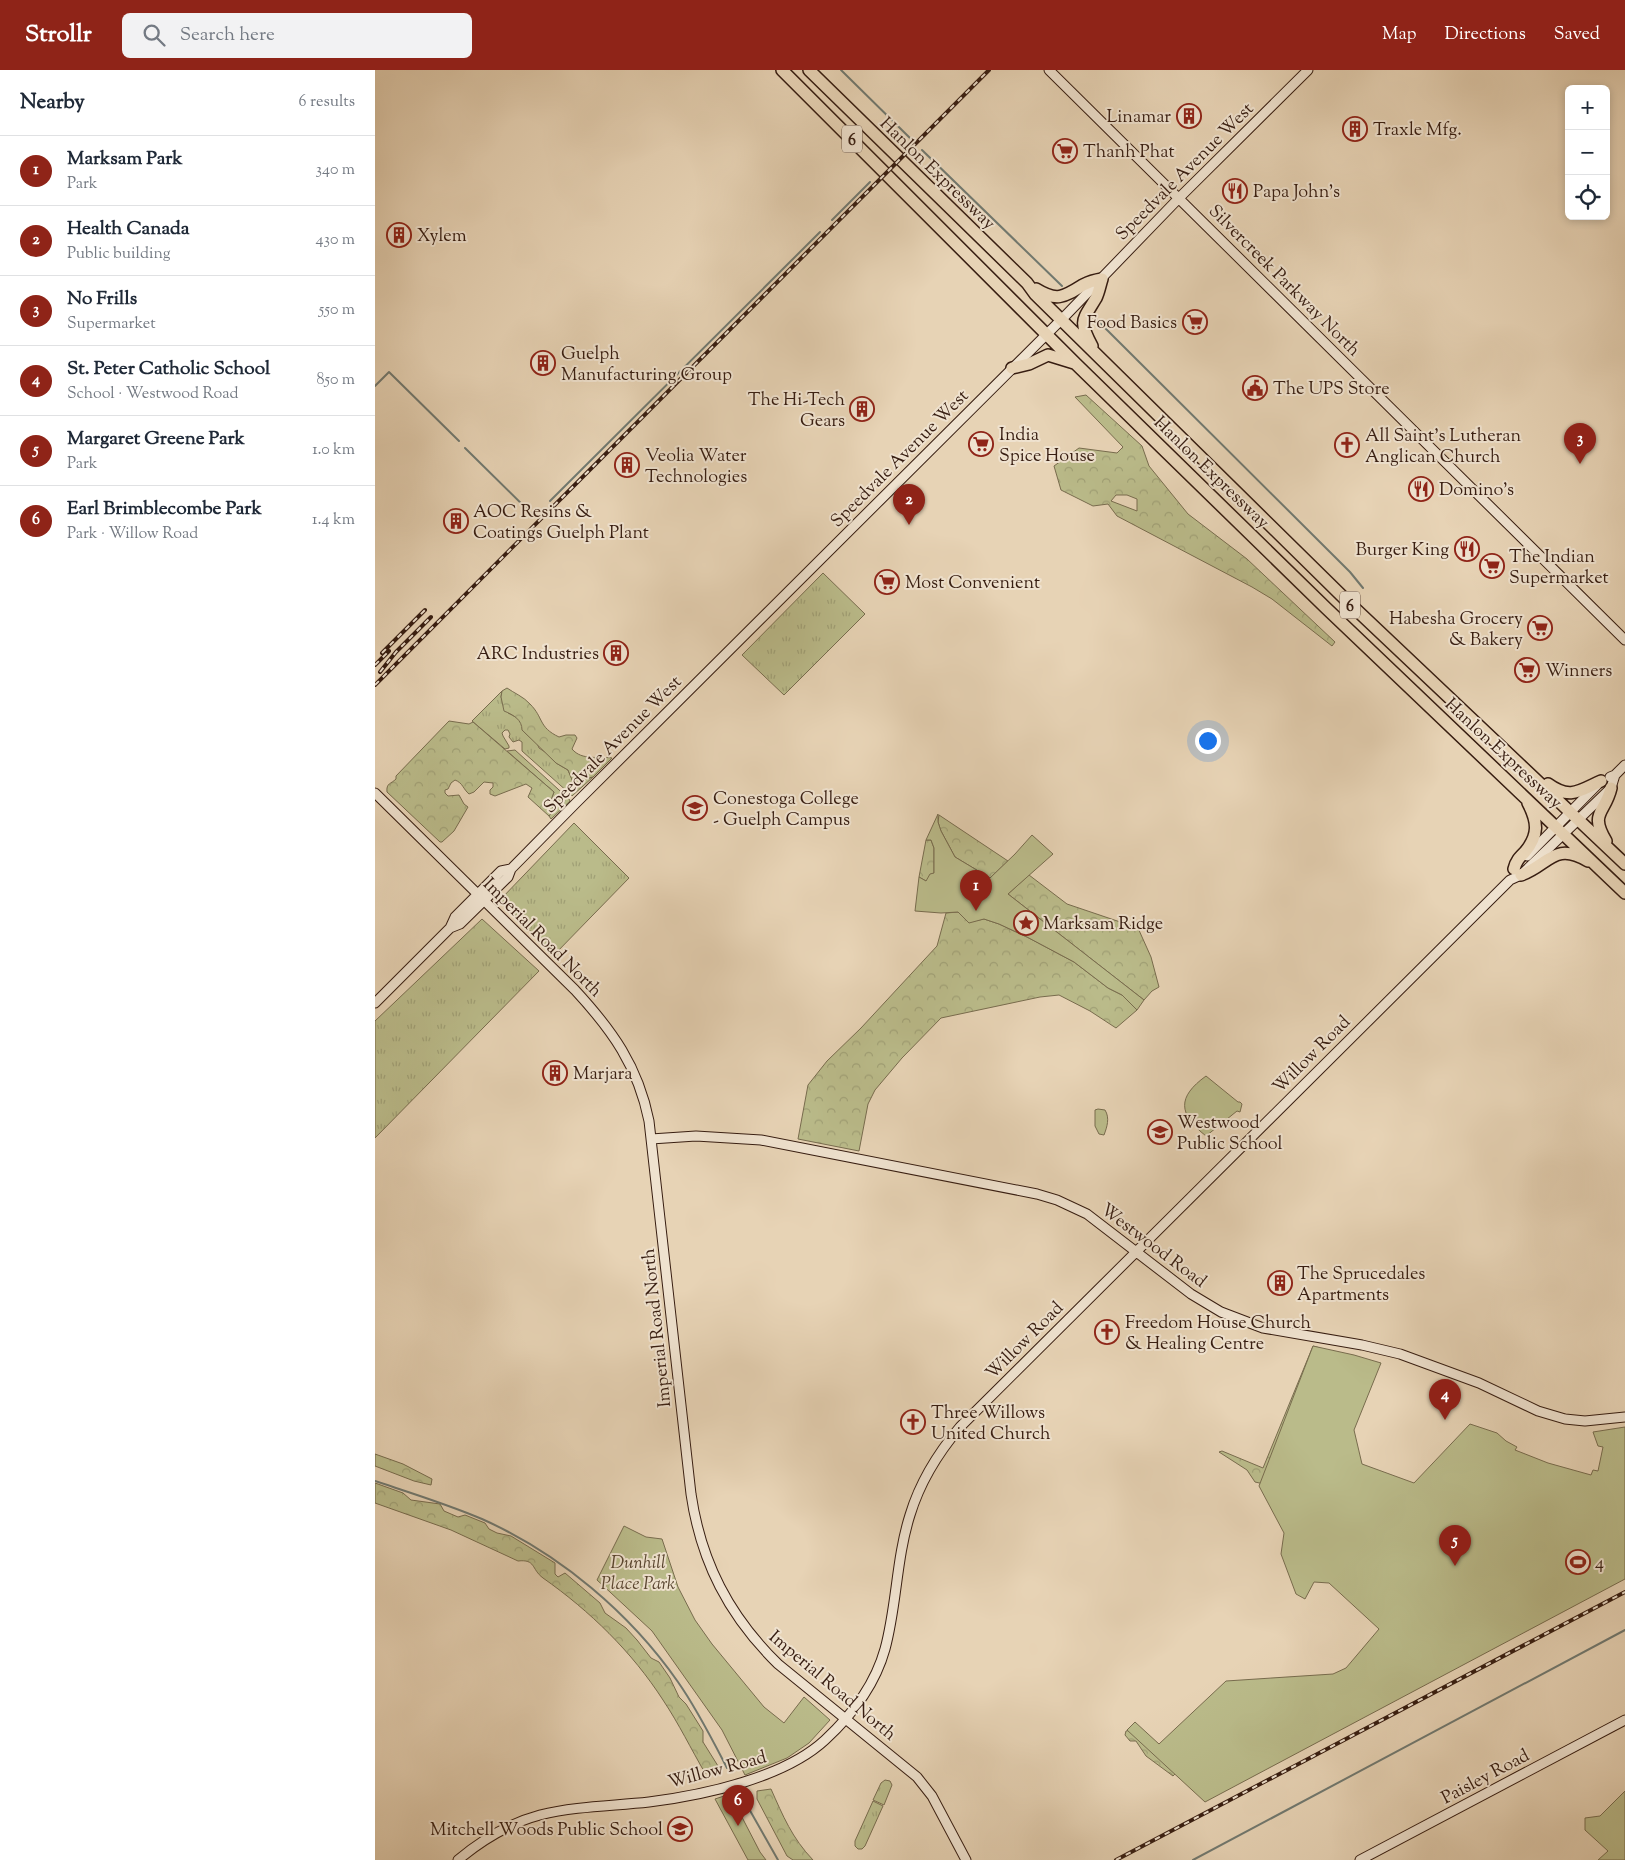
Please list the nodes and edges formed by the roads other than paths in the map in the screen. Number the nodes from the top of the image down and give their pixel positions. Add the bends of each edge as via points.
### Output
1 (782, 70) edge
2 (809, 70) edge
3 (1049, 70) edge
4 (1308, 70) edge
5 (1179, 198) junction
6 (1103, 278) junction
7 (1027, 283) junction
8 (1061, 320) junction
9 (1047, 333) junction
10 (1098, 356) junction
11 (1076, 364) junction
12 (1012, 368) junction
13 (1625, 640) edge
14 (1625, 765) edge
15 (1525, 770) junction
16 (1615, 775) junction
17 (1601, 781) junction
18 (1611, 788) junction
19 (375, 793) edge
20 (1524, 795) junction
21 (1574, 816) junction
22 (1560, 830) junction
23 (1613, 851) junction
24 (1625, 864) edge
25 (1596, 866) junction
26 (1515, 875) junction
27 (1625, 893) edge
28 (481, 898) junction
29 (375, 1003) edge
30 (651, 1139) junction
31 (1135, 1251) junction
32 (1625, 1417) edge
33 (846, 1719) junction
34 (1625, 1720) edge
35 (458, 1860) edge
36 (966, 1860) edge
37 (1360, 1860) edge

1 - 9 highway, Hanlon Expressway / 6
2 - 7 highway, Hanlon Expressway / 6
3 - 5 street, Silvercreek Parkway North
4 - 5 street, Speedvale Avenue West
5 - 6 street, Speedvale Avenue West
5 - 13 street, Silvercreek Parkway North
6 - 7 highway via 1084,284 1064,297 1047,296
6 - 8 street, Speedvale Avenue West
6 - 10 highway via 1084,319 1086,333
7 - 8 highway, Hanlon Expressway / 6
8 - 9 street, Speedvale Avenue West
8 - 10 highway, Hanlon Expressway / 6
9 - 11 highway, Hanlon Expressway / 6
9 - 12 street, Speedvale Avenue West
10 - 15 highway, Hanlon Expressway / 6 via 1293,549
11 - 12 highway via 1048,355
11 - 20 highway, Hanlon Expressway / 6 via 1326,608
12 - 28 street, Speedvale Avenue West via 511,868 508,877
14 - 16 street, Willow Road
15 - 17 highway via 1560,792 1571,794
15 - 21 highway, Hanlon Expressway / 6
16 - 17 street, Willow Road
16 - 18 street, Willow Road
17 - 21 street, Willow Road
18 - 21 street, Willow Road
18 - 23 highway via 1598,818 1599,828
19 - 28 street, Imperial Road North
20 - 22 highway, Hanlon Expressway / 6
20 - 26 highway via 1536,826 1526,850 1516,861
21 - 22 street, Willow Road
21 - 23 highway, Hanlon Expressway / 6
22 - 25 highway, Hanlon Expressway / 6
22 - 26 street, Willow Road
23 - 24 highway, Hanlon Expressway / 6
25 - 26 highway via 1579,856 1562,852 1530,872
25 - 27 highway, Hanlon Expressway / 6
26 - 31 street, Willow Road
28 - 29 street, Speedvale Avenue West via 461,924 450,928
28 - 30 street, Imperial Road North via 575,990 614,1035 643,1097
30 - 31 street, Westwood Road via 696,1136 761,1140 1037,1194 1087,1214
30 - 33 street, Imperial Road North via 691,1494 703,1549 727,1601 758,1645
31 - 32 street, Westwood Road via 1209,1306 1249,1324 1400,1354 1479,1383 1538,1411 1565,1418
31 - 33 street, Willow Road via 960,1427 925,1477 903,1541 885,1650 867,1690
33 - 35 street, Willow Road via 807,1754 762,1776 674,1798 568,1809 539,1816 497,1833
33 - 36 street, Imperial Road North via 917,1777 932,1796
34 - 37 street, Paisley Road

